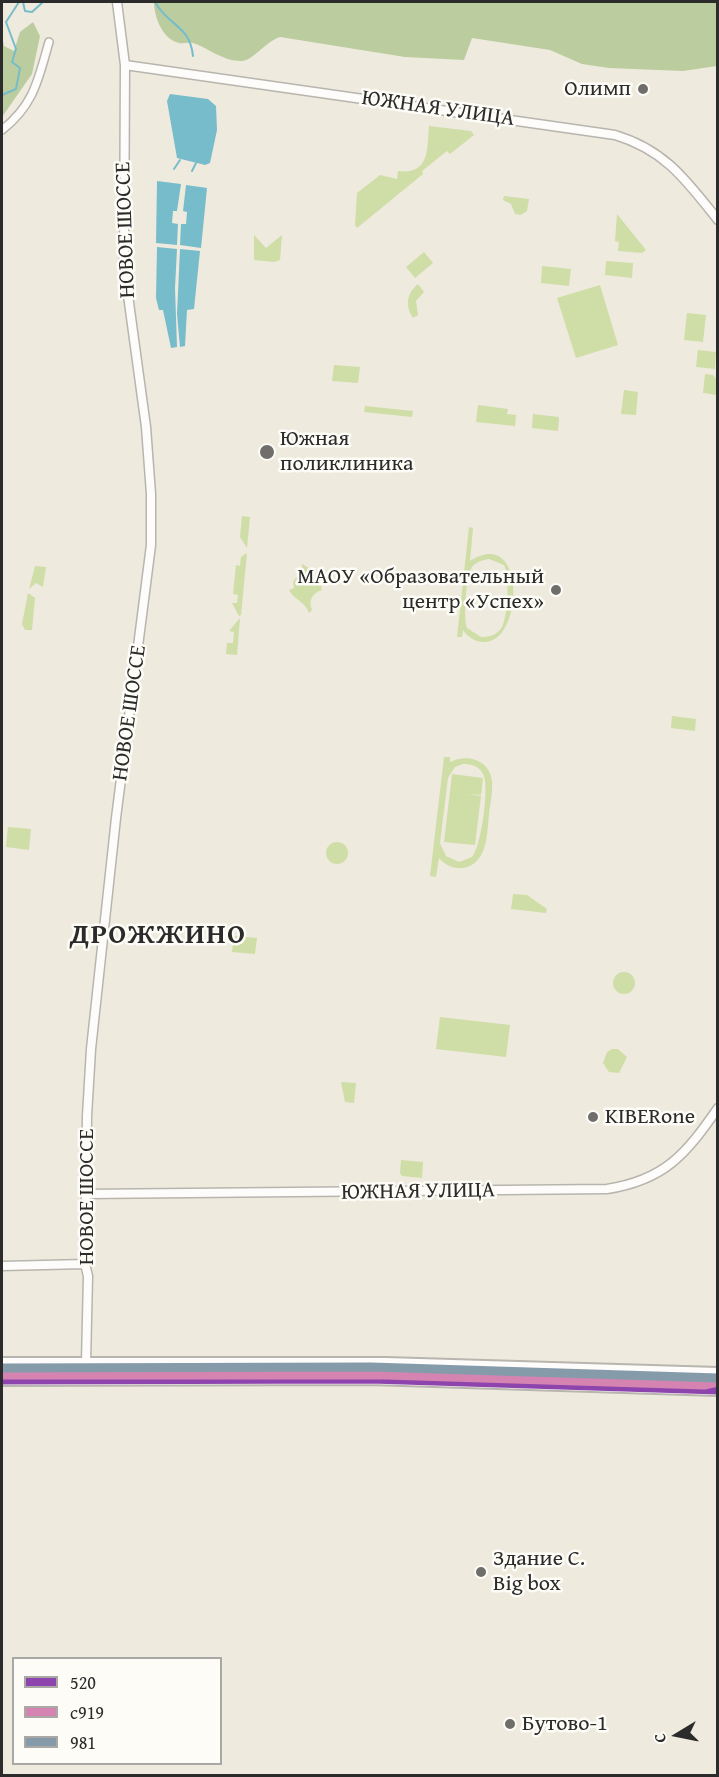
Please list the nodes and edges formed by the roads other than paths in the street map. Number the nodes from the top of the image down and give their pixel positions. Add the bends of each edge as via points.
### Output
1 (117, 2) edge
2 (49, 42) dead end
3 (125, 65) junction
4 (2, 130) edge
5 (717, 220) edge
6 (717, 1108) edge
7 (86, 1194) junction
8 (85, 1264) junction
9 (2, 1266) edge
10 (86, 1362) junction
11 (2, 1363) edge
12 (717, 1371) edge
13 (2, 1380) edge
14 (717, 1390) edge

1 - 3 street, НОВОЕ ШОССЕ
2 - 4 street via 26,108
3 - 5 street, ЮЖНАЯ УЛИЦА via 615,135 645,146 667,161
3 - 7 street, НОВОЕ ШОССЕ via 124,266 146,428 151,545 92,1037
6 - 7 street, ЮЖНАЯ УЛИЦА via 690,1148 664,1170 629,1185 607,1189
7 - 8 street, НОВОЕ ШОССЕ
8 - 9 street
8 - 10 street, НОВОЕ ШОССЕ
10 - 11 main road
10 - 12 main road via 386,1363
13 - 14 main road via 382,1379

